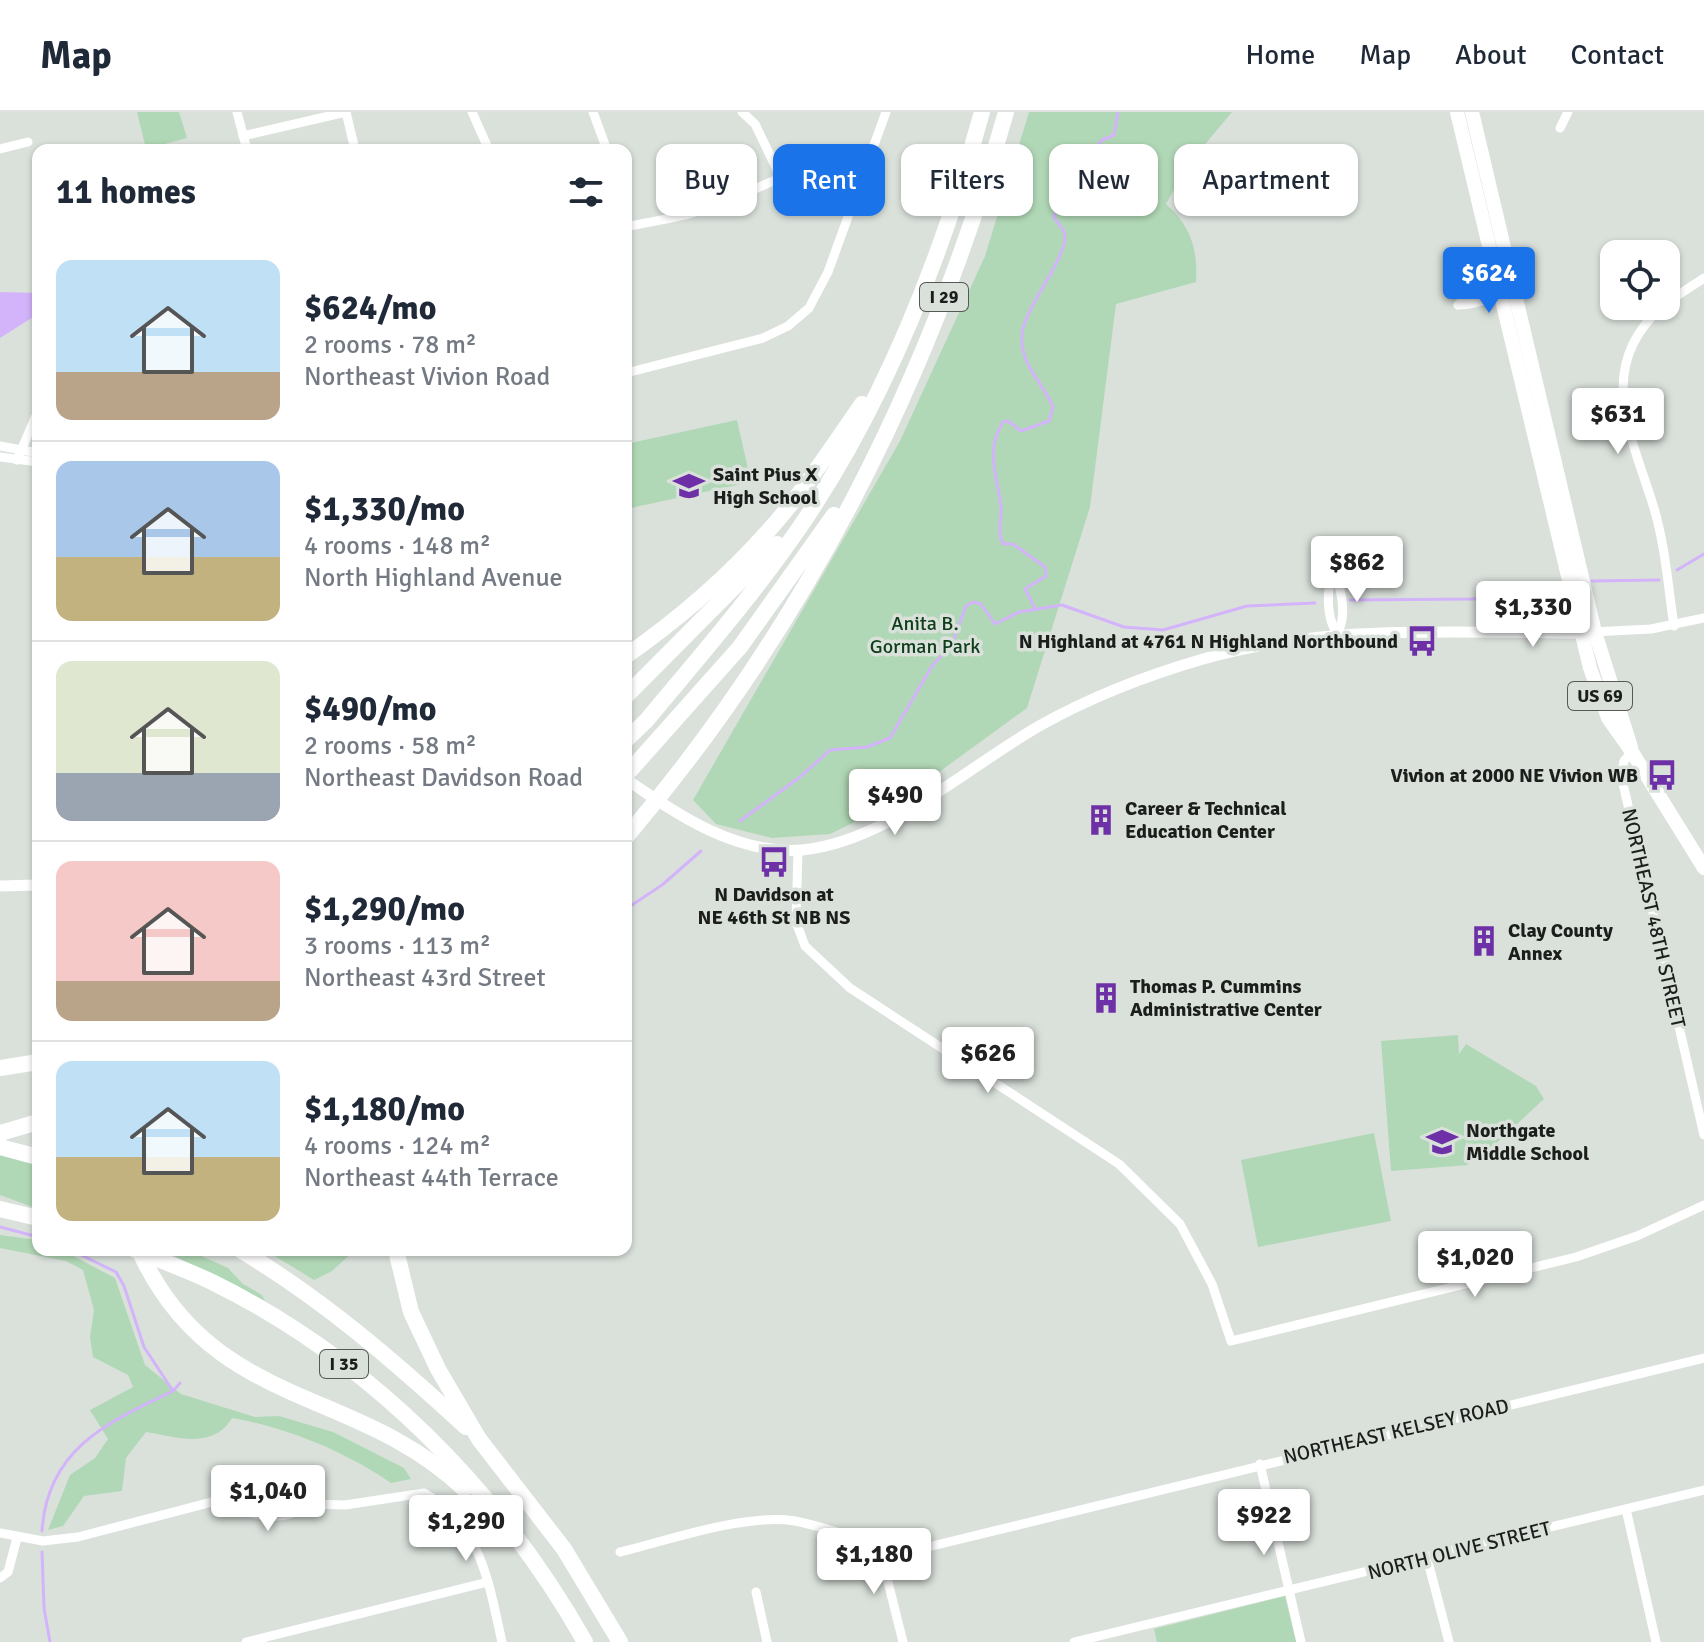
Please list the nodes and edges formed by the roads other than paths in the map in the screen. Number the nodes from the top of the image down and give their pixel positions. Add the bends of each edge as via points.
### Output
1 (237, 112) edge
2 (346, 112) edge
3 (472, 112) edge
4 (593, 112) edge
5 (742, 112) edge
6 (886, 112) edge
7 (982, 112) edge
8 (1006, 112) edge
9 (1457, 112) edge
10 (1472, 112) edge
11 (1568, 112) edge
12 (1560, 128) dead end
13 (243, 136) junction
14 (28, 142) dead end
15 (245, 144) edge
16 (354, 144) edge
17 (486, 144) edge
18 (605, 144) edge
19 (875, 144) edge
20 (0, 149) edge
21 (773, 161) edge
22 (773, 179) edge
23 (1480, 206) junction
24 (849, 216) edge
25 (1497, 217) junction
26 (632, 226) edge
27 (1704, 278) edge
28 (1506, 287) junction
29 (1680, 293) edge
30 (1651, 320) edge
31 (632, 371) edge
32 (884, 374) junction
33 (32, 425) edge
34 (0, 446) edge
35 (22, 448) junction
36 (32, 451) edge
37 (0, 457) edge
38 (17, 460) junction
39 (32, 461) edge
40 (864, 476) junction
41 (805, 519) junction
42 (1704, 618) edge
43 (1674, 626) junction
44 (1337, 633) junction
45 (1588, 633) junction
46 (632, 652) edge
47 (632, 690) edge
48 (632, 734) edge
49 (1632, 752) junction
50 (632, 770) edge
51 (632, 781) edge
52 (657, 800) junction
53 (632, 830) edge
54 (798, 850) junction
55 (1704, 868) edge
56 (32, 885) edge
57 (0, 886) edge
58 (32, 1063) edge
59 (0, 1068) edge
60 (32, 1124) edge
61 (0, 1133) edge
62 (1704, 1135) edge
63 (0, 1147) edge
64 (32, 1155) edge
65 (1704, 1205) edge
66 (0, 1209) edge
67 (32, 1217) edge
68 (141, 1256) edge
69 (151, 1256) edge
70 (250, 1256) edge
71 (397, 1256) edge
72 (1704, 1358) edge
73 (479, 1439) junction
74 (1260, 1464) junction
75 (1704, 1490) edge
76 (223, 1502) junction
77 (310, 1504) junction
78 (1626, 1509) junction
79 (0, 1533) edge
80 (511, 1534) junction
81 (17, 1538) junction
82 (878, 1542) junction
83 (620, 1552) dead end
84 (1427, 1558) junction
85 (0, 1578) edge
86 (488, 1582) junction
87 (1289, 1591) junction
88 (756, 1592) dead end
89 (246, 1642) edge
90 (502, 1642) edge
91 (585, 1642) edge
92 (620, 1642) edge
93 (767, 1642) edge
94 (903, 1642) edge
95 (1074, 1642) edge
96 (1301, 1642) edge
97 (1449, 1642) edge
98 (1656, 1642) edge

1 - 13 street
2 - 13 street
2 - 16 street
3 - 17 street
4 - 18 street
5 - 21 street via 755,124
6 - 19 street
7 - 32 highway, I 29 via 932,270
8 - 40 highway, I 29 via 982,197 928,341
9 - 23 main road, US 69
10 - 25 main road, US 69
11 - 12 street
13 - 15 street
14 - 20 street
22 - 26 street via 704,210
23 - 25 main road
23 - 28 main road, US 69
24 - 31 street via 818,297 798,319 763,338
25 - 28 main road, US 69
27 - 29 street
28 - 45 main road, US 69
30 - 43 street via 1637,337 1627,363 1623,394 1629,439 1659,529
32 - 41 highway, I 29 via 851,445
32 - 46 highway via 758,541 682,614
33 - 35 street
34 - 35 street
35 - 36 street
35 - 38 street
37 - 38 street
38 - 39 street
40 - 50 highway, I 29 via 740,647
40 - 52 highway via 757,668
41 - 47 highway
41 - 48 highway, I 29 via 764,577
42 - 43 street
43 - 45 street
44 - 44 street via 1343,625 1334,571 1328,583
44 - 45 street
44 - 54 street via 1203,659 1117,690 1040,726 885,822 836,843
45 - 49 main road, US 69
49 - 55 main road, US 69
49 - 62 street, NORTHEAST 48TH STREET via 1621,775
51 - 52 street
52 - 53 highway
52 - 54 street via 713,832
54 - 65 street via 796,922 805,946 850,988 1119,1164 1180,1224 1212,1284 1231,1341 1576,1257
56 - 57 street
58 - 59 highway
60 - 61 highway
63 - 64 highway
66 - 67 highway
68 - 80 highway via 165,1297 227,1358 279,1389 399,1439 453,1478
69 - 80 highway, I 35 via 214,1283 352,1369 482,1493
70 - 73 highway, I 35 via 370,1339
71 - 73 highway via 411,1312
72 - 74 street, NORTHEAST KELSEY ROAD
73 - 92 highway, I 35 via 564,1549
74 - 82 street, NORTHEAST KELSEY ROAD via 928,1547
74 - 87 street
75 - 78 street, NORTH OLIVE STREET
76 - 77 street via 258,1490
76 - 77 street via 253,1517 300,1512
76 - 81 street via 78,1537
77 - 86 street via 345,1505 424,1493 452,1514 479,1550
78 - 84 street, NORTH OLIVE STREET
78 - 98 street
79 - 81 street
80 - 91 highway, I 35
81 - 85 street via 8,1572
82 - 83 street, NORTHEAST KELSEY ROAD via 777,1520
82 - 94 street
84 - 87 street, NORTH OLIVE STREET
84 - 97 street
86 - 89 street
86 - 90 street
87 - 95 street, NORTH OLIVE STREET
87 - 96 street
88 - 93 street

